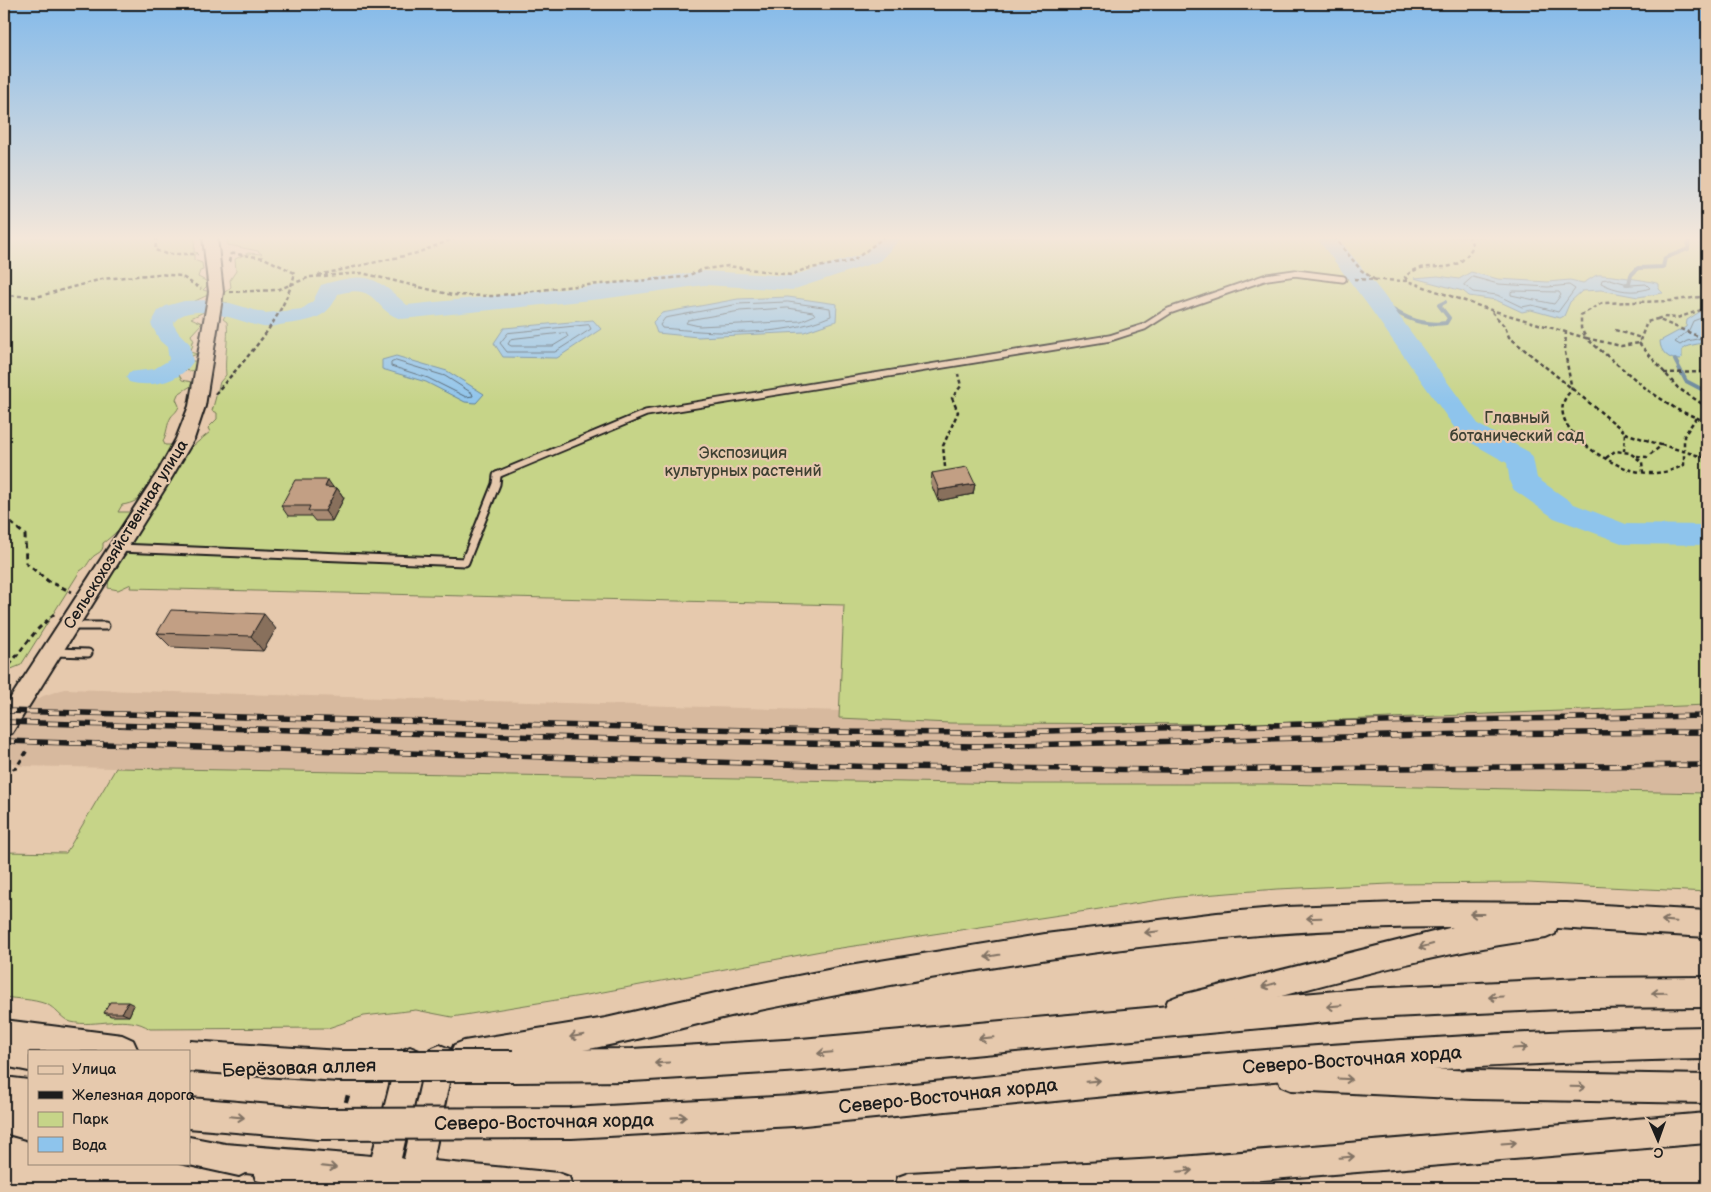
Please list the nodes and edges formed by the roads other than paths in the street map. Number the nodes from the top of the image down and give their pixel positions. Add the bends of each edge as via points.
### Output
1 (216, 293) edge
2 (1224, 293) edge
3 (119, 548) junction
4 (69, 626) junction
5 (105, 626) dead end
6 (52, 652) junction
7 (88, 653) dead end
8 (4, 726) edge
9 (1630, 918) junction
10 (1707, 924) edge
11 (1707, 992) edge
12 (1120, 1026) junction
13 (4, 1036) edge
14 (1707, 1043) edge
15 (114, 1050) edge
16 (4, 1052) edge
17 (190, 1056) edge
18 (28, 1057) edge
19 (440, 1059) junction
20 (410, 1061) junction
21 (190, 1071) edge
22 (1192, 1072) junction
23 (1707, 1089) edge
24 (4, 1093) edge
25 (28, 1096) edge
26 (190, 1113) edge
27 (4, 1119) edge
28 (28, 1125) edge
29 (1707, 1128) edge
30 (190, 1152) edge
31 (228, 1157) junction
32 (381, 1180) edge
33 (414, 1182) edge
34 (319, 1188) edge
35 (544, 1188) edge
36 (909, 1188) edge

1 - 3 main road, Сельскохозяйственная улица via 197,406 185,439
2 - 3 lane via 1169,311 1144,327 1110,338 646,414 619,422 497,474 465,562
3 - 4 main road, Сельскохозяйственная улица
4 - 5 lane
4 - 6 main road, Сельскохозяйственная улица
6 - 7 lane
6 - 8 main road, Сельскохозяйственная улица
10 -> 9 main road
9 -> 12 main road via 1484,933
9 -> 19 main road, Берёзовая аллея via 1421,914 1279,920 1146,933 858,978 738,1001 626,1028
11 -> 12 main road via 1583,993 1370,1003
12 -> 17 main road, bridge via 801,1055 632,1065 339,1066
13 - 15 main road
22 -> 14 main road, Северо-Восточная хорда via 1391,1055 1607,1043
16 - 18 main road
19 - 20 main road, Берёзовая аллея
19 - 33 main road
20 - 21 main road, Берёзовая аллея via 284,1070
20 - 32 main road
22 -> 23 main road via 1473,1085
26 -> 22 main road, Северо-Восточная хорда, bridge via 319,1124 571,1123 793,1111
24 - 25 main road
27 - 28 main road
36 -> 29 main road via 1157,1174
30 - 31 main road
31 -> 32 main road
31 - 34 main road
32 - 33 main road
33 - 35 main road

